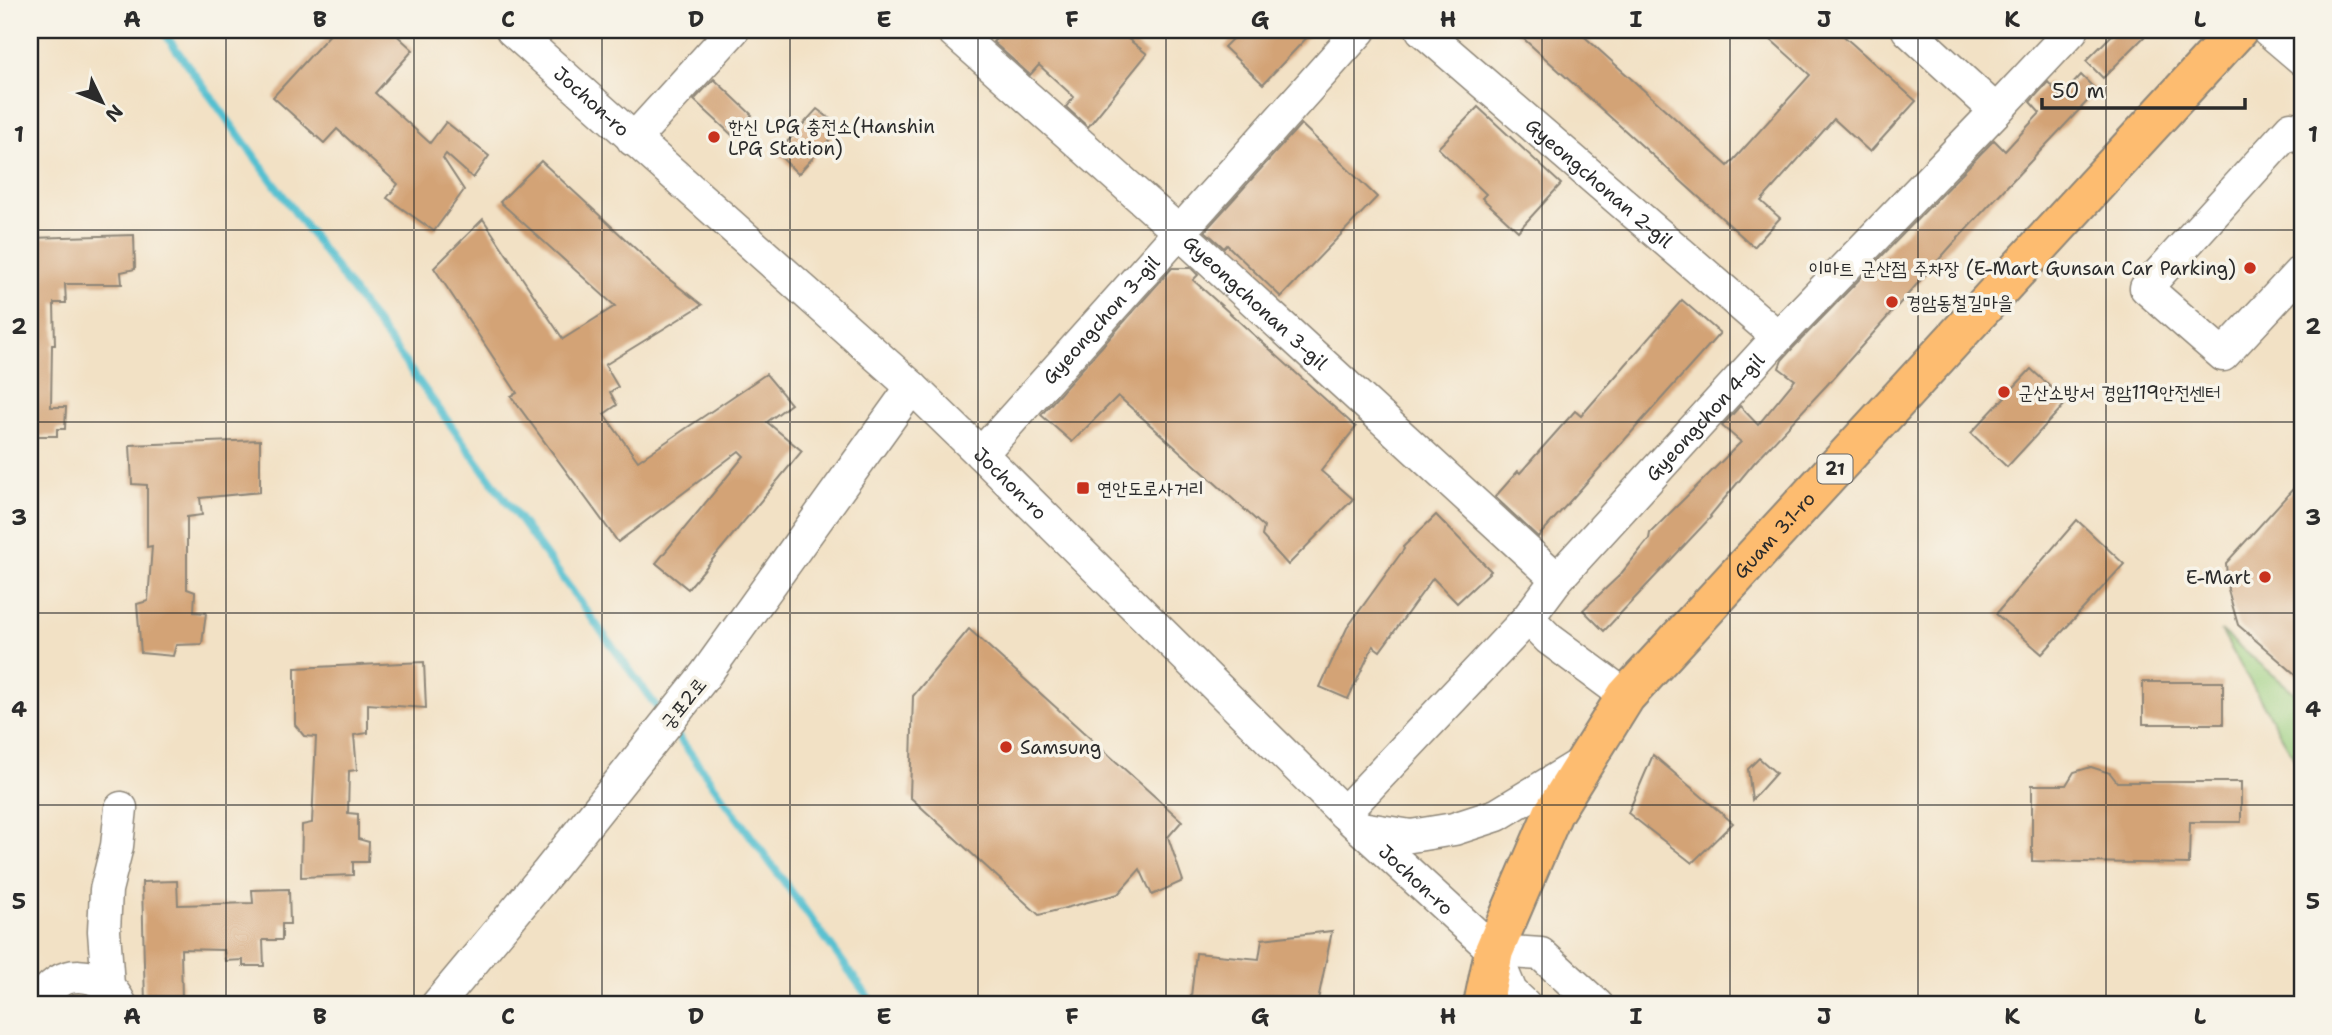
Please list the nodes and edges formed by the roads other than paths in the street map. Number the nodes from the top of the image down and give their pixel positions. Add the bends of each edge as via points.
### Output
1 (512, 30) edge
2 (733, 30) edge
3 (952, 30) edge
4 (1360, 30) edge
5 (1422, 30) edge
6 (1908, 30) edge
7 (2072, 30) edge
8 (2238, 30) edge
9 (2268, 30) edge
10 (2302, 59) edge
11 (1996, 111) junction
12 (2302, 138) edge
13 (633, 140) junction
14 (1178, 231) junction
15 (2302, 270) edge
16 (1778, 337) junction
17 (912, 387) junction
18 (981, 453) junction
19 (1558, 579) junction
20 (1528, 618) junction
21 (1626, 696) junction
22 (1585, 762) junction
23 (121, 808) dead end
24 (1353, 820) junction
25 (1494, 951) junction
26 (115, 995) edge
27 (39, 1005) edge
28 (436, 1005) edge
29 (1483, 1005) edge
30 (1525, 1005) edge
31 (1597, 1005) edge

1 - 13 street, Jochon-ro
2 - 13 street
3 - 14 street, Gyeongchonan 3-gil
4 - 14 street, Gyeongchon 3-gil
5 - 16 street, Gyeongchonan 2-gil
6 - 11 street
7 - 11 street, Gyeongchon 4-gil
8 - 21 main road, Guam 3.1-ro / 21
9 - 10 street
11 - 16 street, Gyeongchon 4-gil
12 - 15 street via 2291,128 2146,288 2223,355
13 - 17 street, Jochon-ro
14 - 18 street, Gyeongchon 3-gil
14 - 19 street, Gyeongchonan 3-gil
16 - 19 street, Gyeongchon 4-gil
17 - 18 street, Jochon-ro
17 - 28 street, 궁포2로 via 705,675
18 - 24 street, Jochon-ro
19 - 20 street, Gyeongchon 4-gil
20 - 21 street
20 - 24 street, Gyeongchon 4-gil
21 - 22 main road, Guam 3.1-ro / 21
22 - 24 street via 1497,815 1454,829 1411,836
22 - 25 main road, Guam 3.1-ro / 21 via 1553,813
23 - 26 street via 106,890 104,931
24 - 25 street, Jochon-ro
25 - 29 main road, Guam 3.1-ro / 21
25 - 30 street, Jochon-ro via 1511,992
25 - 31 street via 1541,954
26 - 27 street via 96,979 70,977 47,991

